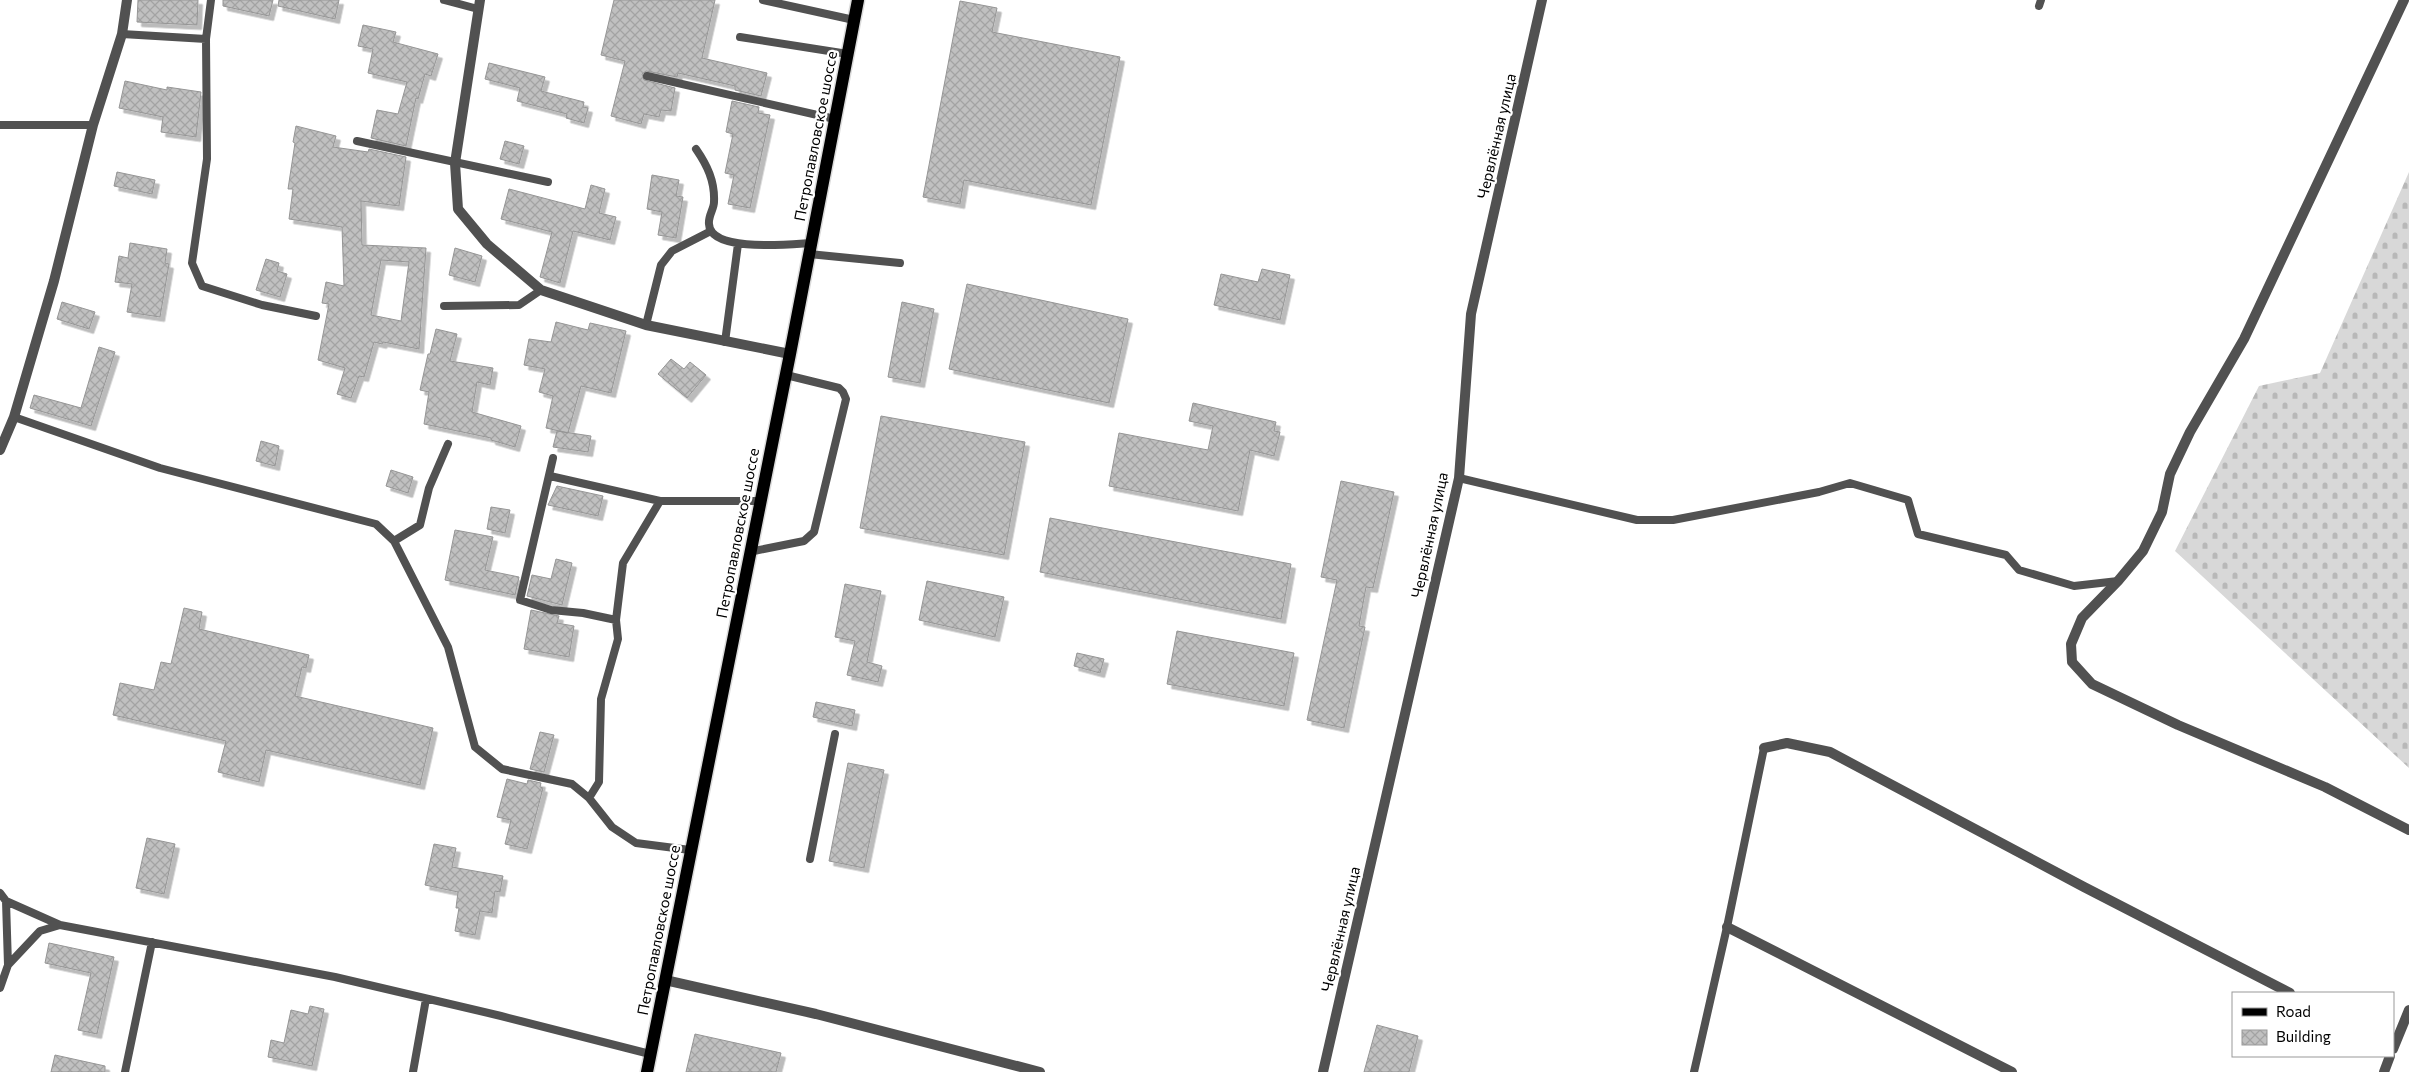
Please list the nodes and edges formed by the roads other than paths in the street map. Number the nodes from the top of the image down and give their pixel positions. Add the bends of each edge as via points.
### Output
1 (127, 0) edge
2 (211, 0) edge
3 (444, 0) edge
4 (763, 0) edge
5 (858, 0) edge
6 (1542, 0) edge
7 (2404, 0) edge
8 (479, 4) edge
9 (854, 20) junction
10 (122, 34) junction
11 (740, 37) dead end
12 (206, 40) junction
13 (848, 54) junction
14 (647, 76) dead end
15 (835, 119) junction
16 (0, 125) edge
17 (93, 125) junction
18 (356, 141) dead end
19 (696, 149) dead end
20 (455, 163) junction
21 (548, 182) dead end
22 (711, 230) junction
23 (738, 244) junction
24 (810, 249) junction
25 (900, 263) dead end
26 (541, 290) junction
27 (444, 306) dead end
28 (316, 316) dead end
29 (646, 325) junction
30 (725, 342) junction
31 (790, 354) junction
32 (786, 375) junction
33 (14, 417) junction
34 (448, 444) dead end
35 (0, 450) edge
36 (552, 458) dead end
37 (550, 476) junction
38 (1458, 478) junction
39 (660, 501) junction
40 (759, 501) junction
41 (394, 540) junction
42 (749, 552) junction
43 (2118, 581) junction
44 (616, 620) junction
45 (835, 734) dead end
46 (1764, 748) joint
47 (589, 798) junction
48 (2409, 830) edge
49 (690, 850) junction
50 (810, 860) dead end
51 (0, 893) edge
52 (6, 901) junction
53 (60, 925) junction
54 (1727, 927) junction
55 (152, 942) junction
56 (8, 966) junction
57 (665, 980) junction
58 (0, 988) edge
59 (2288, 992) edge
60 (426, 999) junction
61 (2409, 1010) edge
62 (2394, 1044) edge
63 (650, 1054) junction
64 (2389, 1057) edge
65 (125, 1072) edge
66 (413, 1072) edge
67 (647, 1072) edge
68 (1040, 1072) edge
69 (1323, 1072) edge
70 (1694, 1072) edge
71 (2012, 1072) edge
72 (2384, 1072) edge

1 - 10 street
2 - 12 lane
3 - 8 lane
4 - 9 lane
5 - 9 main road, Петропавловское шоссе
6 - 38 street, Червлённая улица via 1471,314
7 - 43 street via 2244,339 2178,457 2170,474 2162,512 2144,551
8 - 20 street
9 - 13 main road, Петропавловское шоссе
10 - 12 lane
10 - 17 street
11 - 13 lane
12 - 28 lane via 207,159 192,263 202,286 262,305
13 - 15 main road, Петропавловское шоссе
14 - 15 lane
15 - 24 main road, Петропавловское шоссе
16 - 17 lane
17 - 33 street via 54,281
18 - 20 lane
19 - 22 lane via 710,169 714,202 708,223
20 - 21 lane
20 - 26 street via 458,209 487,244
22 - 23 lane via 719,237
22 - 29 lane via 666,257 661,265
23 - 24 lane
23 - 30 lane
24 - 25 lane
24 - 31 main road, Петропавловское шоссе
26 - 27 lane via 519,306
26 - 29 street
29 - 30 street
30 - 31 street
31 - 32 main road, Петропавловское шоссе
32 - 40 main road, Петропавловское шоссе
32 - 42 lane via 839,388 846,399 814,532 804,541
33 - 35 street
33 - 41 lane via 160,468 376,524
34 - 41 lane via 429,488 420,525
36 - 37 lane
37 - 39 lane
37 - 44 lane via 520,600 551,610 583,612
38 - 43 lane via 1638,520 1673,520 1850,483 1908,500 1918,534 2006,555 2019,570 2074,586
38 - 69 street, Червлённая улица
39 - 40 lane
39 - 44 lane via 623,563
40 - 42 main road, Петропавловское шоссе
41 - 47 lane via 448,647 475,747 502,769 572,784
42 - 49 main road, Петропавловское шоссе
43 - 48 street via 2082,618 2070,644 2072,662 2092,684 2326,787
44 - 47 lane via 618,639 601,698 599,782
45 - 50 lane
46 - 54 lane
46 - 59 street via 1788,743 1830,752
47 - 49 lane via 612,828 636,843
49 - 57 main road, Петропавловское шоссе
51 - 52 lane
52 - 53 lane
52 - 56 lane
53 - 55 lane
53 - 56 lane via 40,931
54 - 70 lane
54 - 71 street
55 - 60 lane via 335,977
55 - 65 lane
56 - 58 lane
57 - 63 main road, Петропавловское шоссе
57 - 68 street via 816,1014
60 - 63 lane
60 - 66 lane
61 - 62 street
63 - 67 main road, Петропавловское шоссе
64 - 72 street

